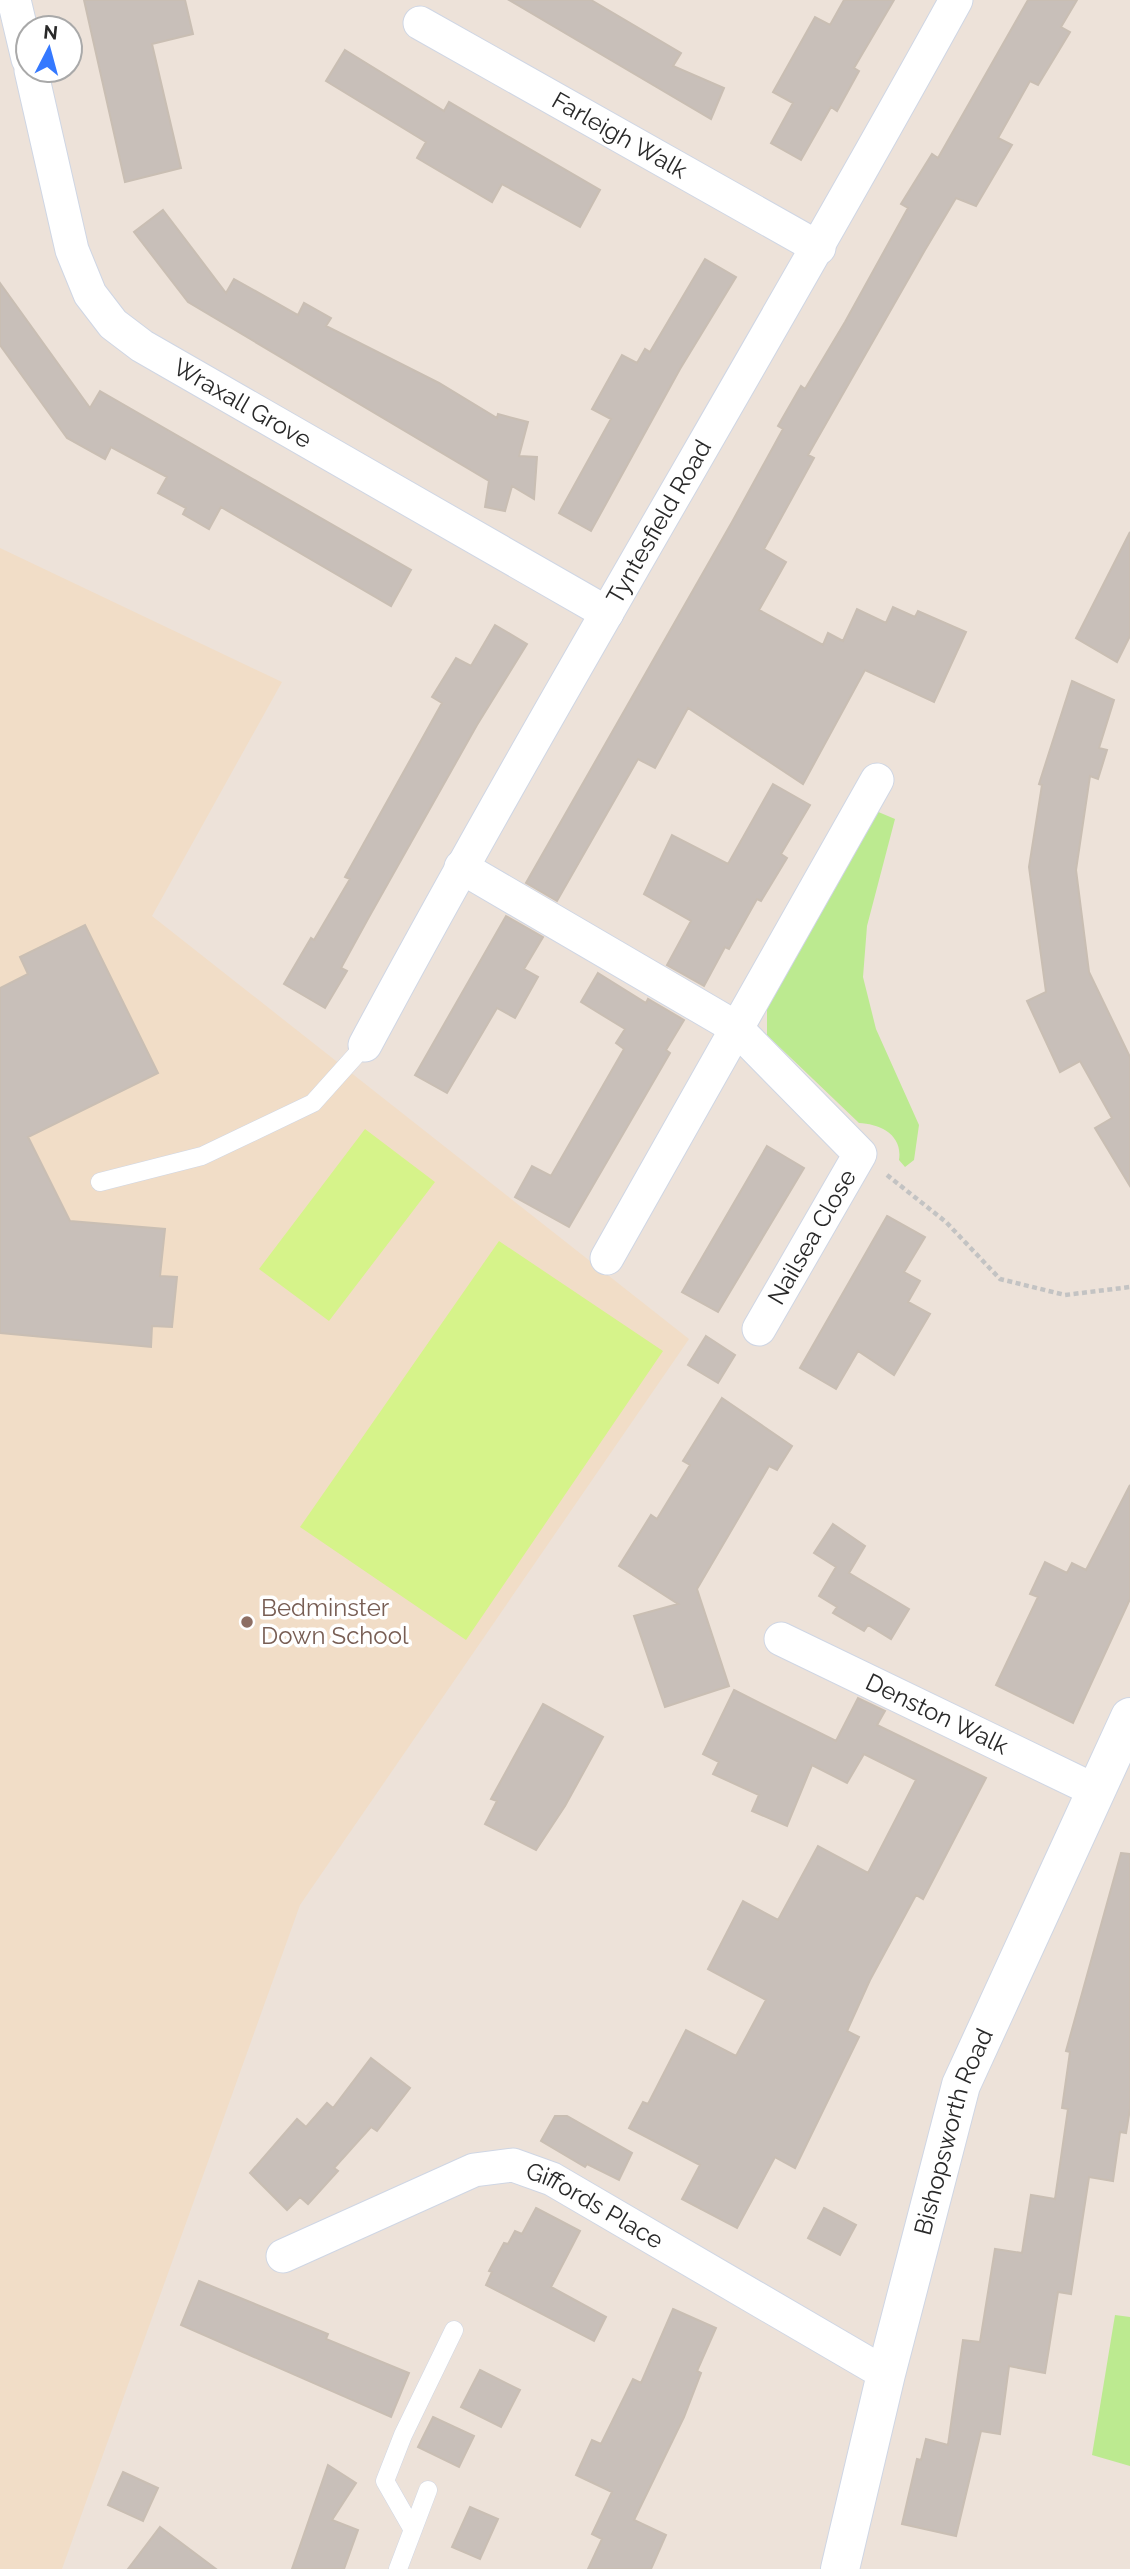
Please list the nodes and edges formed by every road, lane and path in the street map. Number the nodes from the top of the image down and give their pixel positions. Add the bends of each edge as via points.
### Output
1 (956, 0) edge
2 (419, 23) dead end
3 (33, 84) edge
4 (819, 248) junction
5 (607, 612) junction
6 (877, 780) dead end
7 (461, 867) junction
8 (736, 1027) junction
9 (365, 1045) joint
10 (860, 1154) junction
11 (100, 1182) dead end
12 (607, 1258) dead end
13 (1130, 1287) edge
14 (759, 1329) dead end
15 (781, 1639) dead end
16 (1130, 1717) edge
17 (1094, 1790) junction
18 (283, 2256) dead end
19 (454, 2330) dead end
20 (886, 2374) junction
21 (428, 2490) dead end
22 (413, 2530) junction
23 (398, 2569) edge
24 (840, 2569) edge

1 - 4 street, Tyntesfield Road
2 - 4 street, Farleigh Walk
3 - 5 street, Wraxall Grove via 72,250 90,294 113,324 142,346
4 - 5 street, Tyntesfield Road
5 - 7 street, Tyntesfield Road
6 - 8 street
7 - 8 street, Nailsea Close
7 - 9 street, Tyntesfield Road
8 - 10 street, Nailsea Close
8 - 12 street
9 - 11 lane via 313,1103 202,1156
10 - 13 path via 946,1222 1000,1279 1065,1295
10 - 14 street, Nailsea Close
15 - 17 street, Denston Walk
16 - 17 street, Bishopsworth Road
17 - 20 street, Bishopsworth Road via 961,2085
18 - 20 street, Giffords Place via 474,2170 513,2165 552,2179
19 - 22 lane via 385,2481
20 - 24 street, Bishopsworth Road
21 - 22 lane
22 - 23 lane

